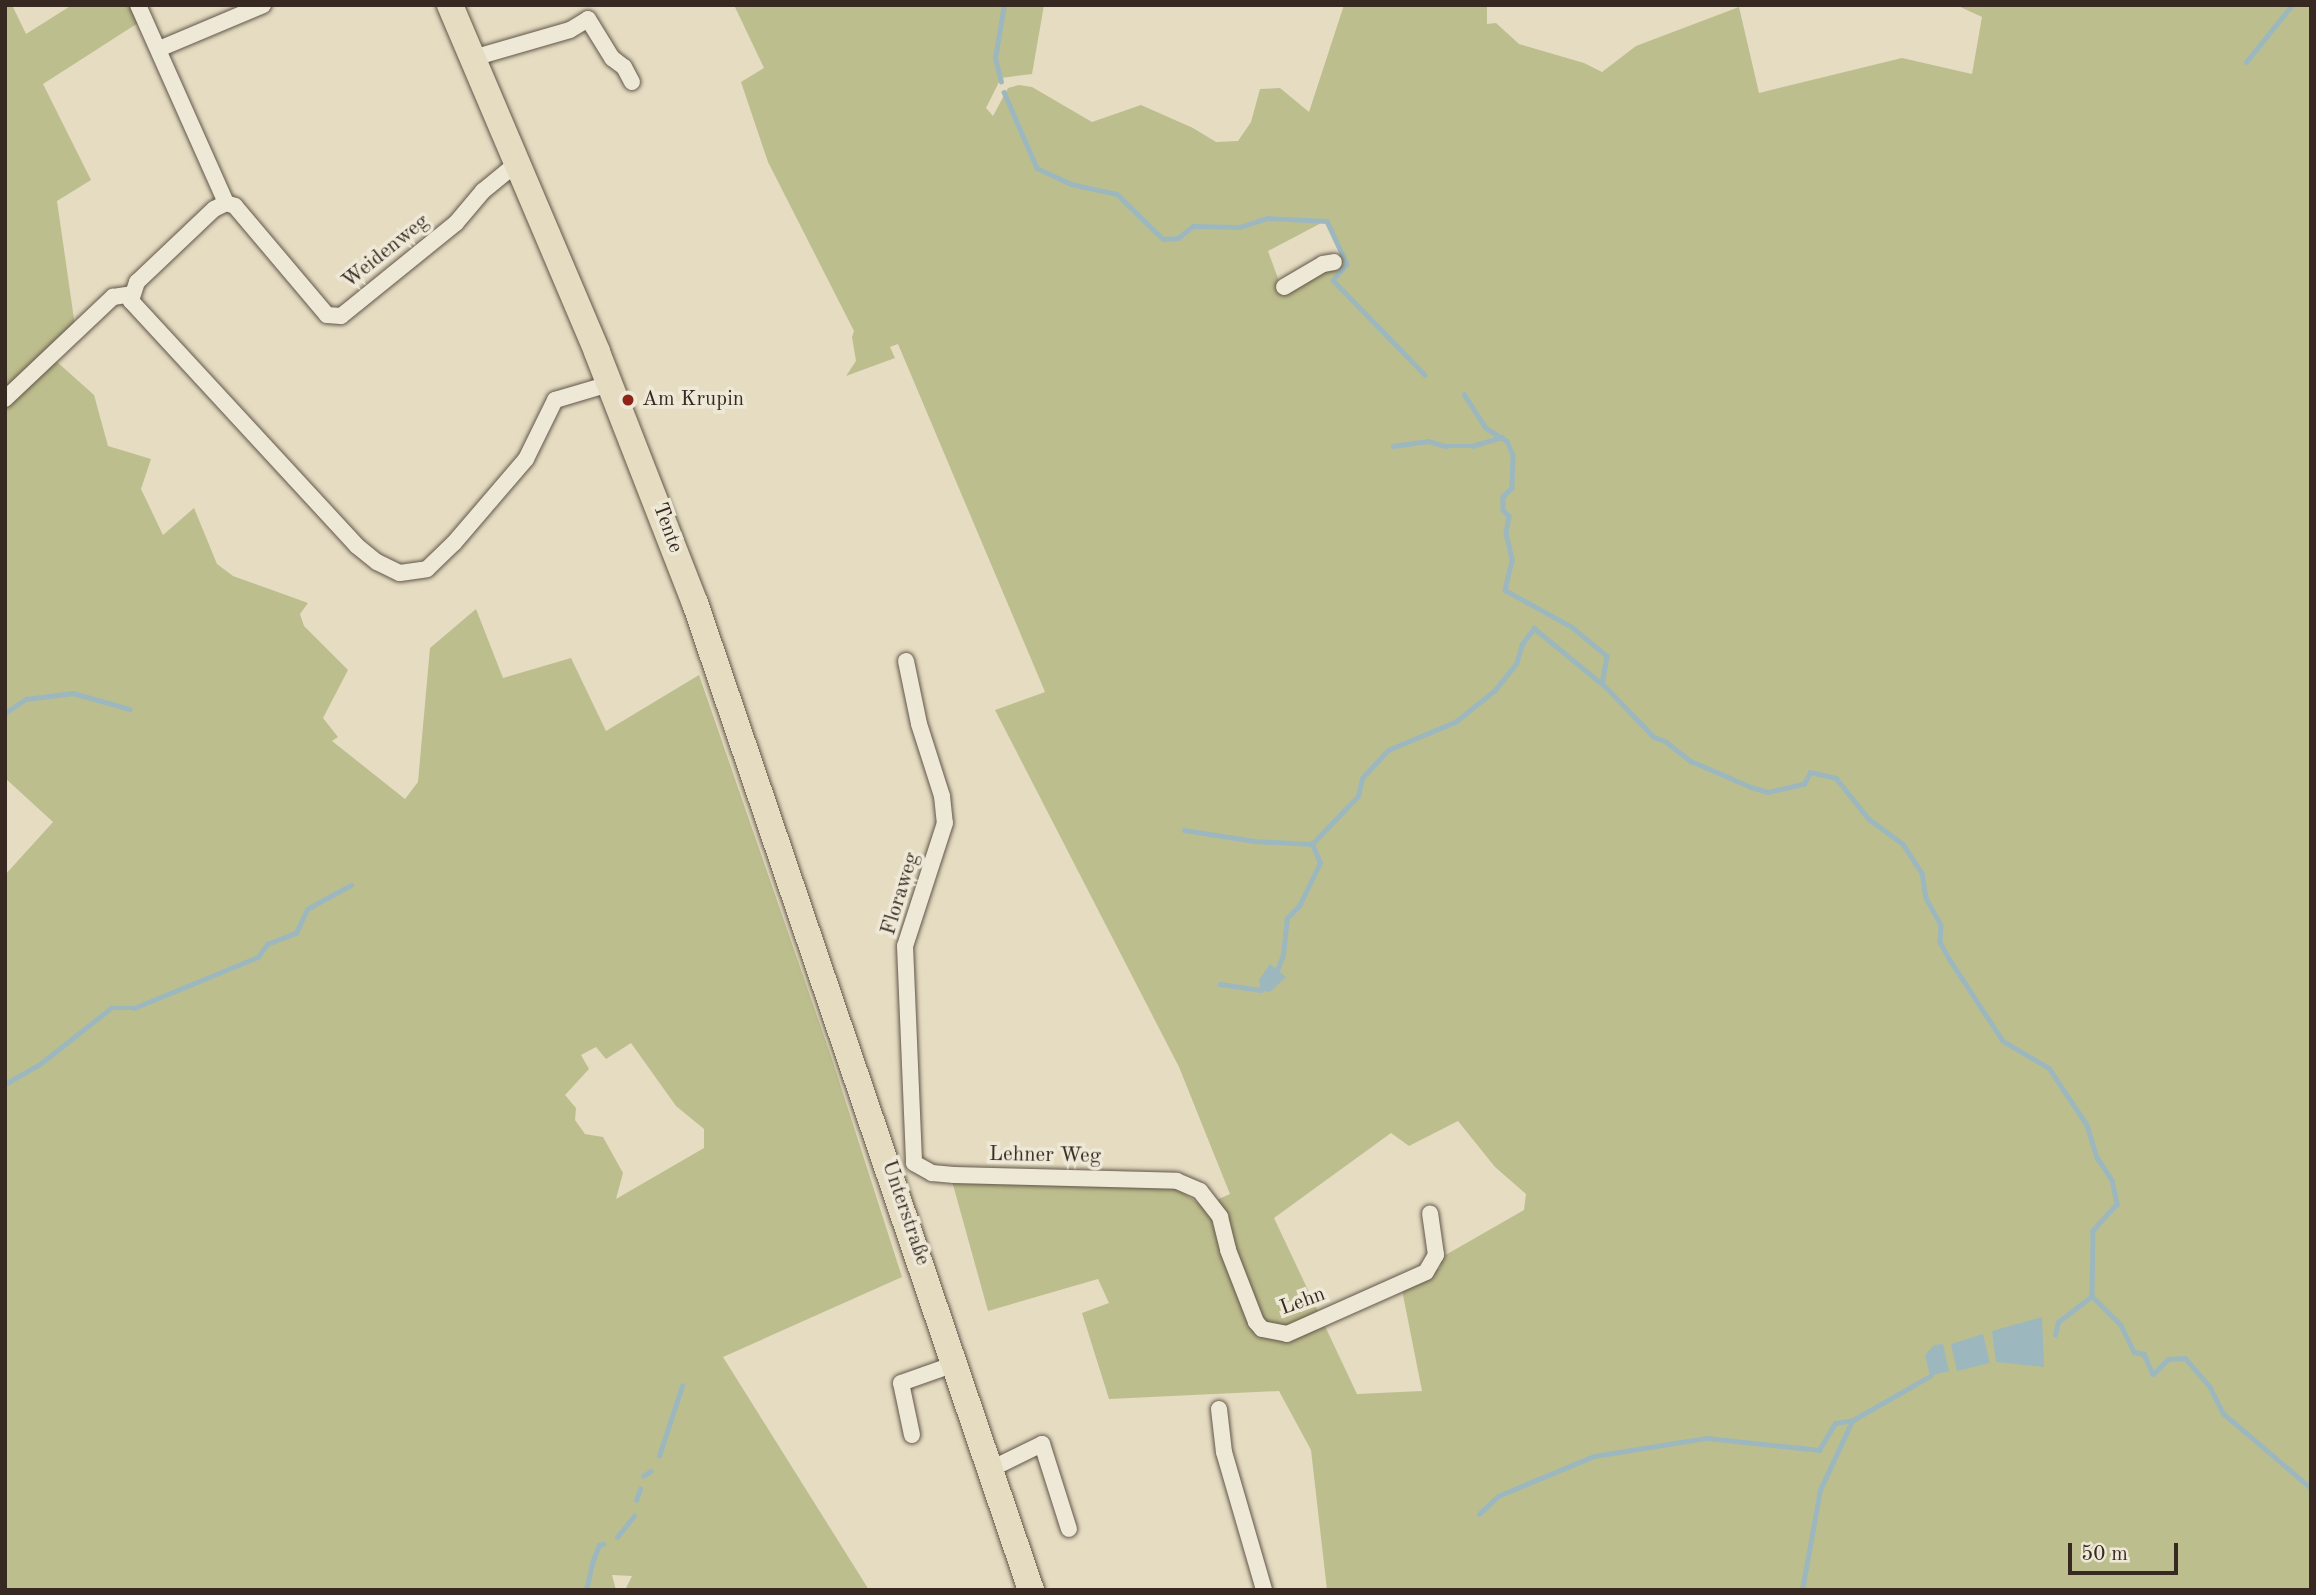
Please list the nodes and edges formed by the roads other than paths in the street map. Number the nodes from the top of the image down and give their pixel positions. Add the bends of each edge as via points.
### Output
1 (138, 5) edge
2 (262, 5) edge
3 (450, 5) edge
4 (159, 49) junction
5 (472, 58) junction
6 (632, 82) dead end
7 (516, 163) junction
8 (226, 203) junction
9 (1334, 262) dead end
10 (1284, 287) dead end
11 (132, 294) junction
12 (609, 384) junction
13 (5, 399) edge
14 (906, 662) dead end
15 (853, 1062) joint
16 (903, 1168) junction
17 (1177, 1181) joint
18 (1430, 1213) dead end
19 (955, 1364) junction
20 (1219, 1409) dead end
21 (912, 1435) dead end
22 (991, 1469) junction
23 (1069, 1529) dead end
24 (1031, 1590) edge
25 (1264, 1590) edge

1 - 4 street, Weidenweg
2 - 4 street
3 - 5 main road, Tente
4 - 8 street, Weidenweg
5 - 6 street via 570,30 588,19
5 - 7 main road, Tente
7 - 8 street, Weidenweg via 483,191 456,223 341,316 327,316 235,206
7 - 12 main road, Tente
8 - 11 street via 157,262
9 - 10 street via 1322,264
11 - 12 street via 132,303 357,546 400,573 427,569 450,547 526,459 555,400
11 - 13 street via 113,298
12 - 15 main road, Tente via 695,603
14 - 16 street, Floraweg via 945,823 905,946
15 - 16 main road, Unterstraße
16 - 17 street, Lehner Weg via 954,1175
16 - 19 main road, Unterstraße
17 - 18 street, Lehn via 1200,1191 1220,1217 1256,1322 1262,1329 1287,1334 1426,1272 1436,1255
19 - 21 street via 901,1383
19 - 22 main road, Unterstraße
20 - 25 street via 1224,1452
22 - 23 street via 1042,1444
22 - 24 main road, Unterstraße

